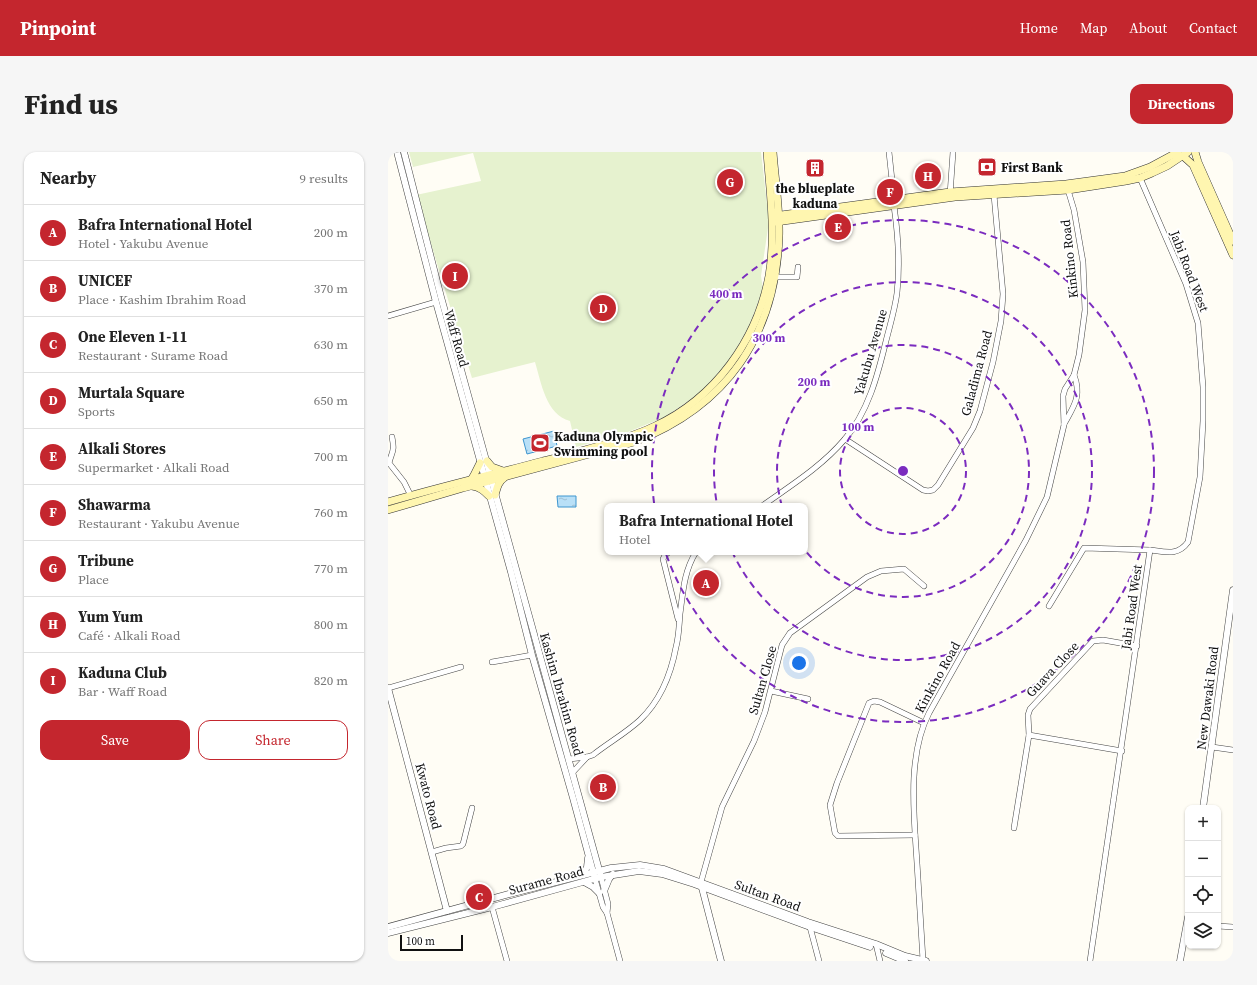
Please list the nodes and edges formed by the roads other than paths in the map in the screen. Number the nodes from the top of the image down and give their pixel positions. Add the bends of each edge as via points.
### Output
1 (397, 152) edge
2 (404, 152) edge
3 (767, 152) edge
4 (773, 152) edge
5 (889, 152) edge
6 (953, 152) edge
7 (1195, 152) edge
8 (1183, 153) edge
9 (1140, 178) junction
10 (1068, 190) junction
11 (950, 195) junction
12 (994, 195) junction
13 (777, 201) junction
14 (894, 202) junction
15 (793, 217) junction
16 (775, 219) junction
17 (1225, 229) junction
18 (779, 236) junction
19 (1233, 241) edge
20 (1233, 255) edge
21 (798, 267) dead end
22 (776, 277) junction
23 (436, 302) junction
24 (388, 316) edge
25 (1074, 375) junction
26 (1064, 425) junction
27 (392, 437) dead end
28 (845, 439) junction
29 (483, 462) junction
30 (505, 474) junction
31 (488, 479) junction
32 (471, 483) junction
33 (411, 496) junction
34 (492, 496) junction
35 (388, 502) edge
36 (766, 503) edge
37 (388, 510) edge
38 (1150, 550) junction
39 (665, 555) edge
40 (694, 555) edge
41 (924, 586) dead end
42 (1233, 590) edge
43 (1049, 606) dead end
44 (679, 622) junction
45 (1137, 646) junction
46 (532, 656) junction
47 (492, 662) dead end
48 (461, 667) dead end
49 (547, 682) junction
50 (540, 684) junction
51 (388, 688) edge
52 (771, 691) junction
53 (808, 699) dead end
54 (924, 723) junction
55 (1029, 735) junction
56 (1212, 747) junction
57 (1233, 750) edge
58 (1122, 751) junction
59 (586, 757) junction
60 (569, 759) junction
61 (573, 772) junction
62 (1203, 805) edge
63 (472, 808) dead end
64 (1014, 828) dead end
65 (915, 835) junction
66 (432, 852) junction
67 (589, 857) junction
68 (596, 857) junction
69 (612, 871) junction
70 (601, 874) junction
71 (594, 876) junction
72 (583, 878) junction
73 (701, 884) junction
74 (602, 892) junction
75 (492, 907) junction
76 (448, 910) junction
77 (1221, 926) edge
78 (388, 927) edge
79 (810, 927) junction
80 (1233, 927) edge
81 (388, 933) edge
82 (1185, 940) edge
83 (876, 947) junction
84 (507, 961) edge
85 (620, 961) edge
86 (720, 961) edge
87 (819, 961) edge
88 (880, 961) edge
89 (905, 961) edge
90 (924, 961) edge
91 (1090, 961) edge
92 (1180, 961) edge

1 - 23 street, Waff Road
2 - 29 street, Waff Road
3 - 16 main road
4 - 13 main road
5 - 14 street, Yakubu Avenue
6 - 11 street
7 - 17 main road
8 - 9 main road via 1167,166
8 - 11 main road via 1125,176
8 - 17 main road via 1193,165
9 - 10 main road
9 - 38 street, Jabi Road West via 1186,284 1198,323 1203,387 1200,477 1188,542 1178,551
10 - 12 main road
10 - 25 street, Kinkino Road via 1083,262 1085,310
11 - 12 main road
11 - 14 main road
12 - 28 street, Galadima Road via 1003,294 1001,321 980,411 973,428 942,480 933,490 923,490
13 - 15 main road
13 - 16 main road
14 - 15 main road
14 - 28 street, Yakubu Avenue via 897,226 897,293 873,388 863,412
15 - 16 main road
15 - 18 main road
16 - 18 main road
16 - 30 main road via 769,276 758,316 732,363 702,395 654,427
17 - 19 main road
17 - 20 main road
18 - 22 main road
21 - 22 street via 798,277
22 - 30 main road via 771,299 757,335 738,366 724,383 691,412 655,434 634,442
23 - 24 street
23 - 29 street, Waff Road
25 - 26 street, Kinkino Road via 1063,396
25 - 26 street, Kinkino Road via 1078,396
26 - 54 street, Kinkino Road via 1047,498
27 - 33 street via 394,445 389,463
28 - 36 street, Yakubu Avenue via 827,458
29 - 30 main road
29 - 31 street, Waff Road
29 - 32 main road
30 - 31 main road
30 - 34 main road
31 - 32 main road
31 - 34 street, Kashim Ibrahim Road
32 - 33 main road
32 - 34 main road
32 - 37 main road
33 - 35 main road
34 - 46 street, Kashim Ibrahim Road
34 - 49 street, Kashim Ibrahim Road
38 - 43 street via 1084,548
38 - 45 street, Jabi Road West
39 - 44 street via 663,559
40 - 44 street via 685,577
41 - 52 street, Sultan Close via 902,569 881,571 867,577 790,633 782,645
42 - 56 street, New Dawaki Road
44 - 59 street via 677,646 670,673 659,696 639,721
45 - 55 street, Guava Close via 1103,640 1094,641 1030,709
45 - 58 street, Jabi Road West
46 - 47 street
46 - 50 street, Kashim Ibrahim Road
48 - 51 street
49 - 50 street
49 - 60 street, Kashim Ibrahim Road
50 - 67 street, Kashim Ibrahim Road
51 - 66 street, Kwato Road
52 - 53 street
52 - 73 street, Sultan Close via 754,741 722,807
54 - 65 street, Kinkino Road via 916,755
54 - 65 street via 880,702 869,703 830,805 835,833 838,836
55 - 58 street
55 - 64 street
56 - 57 street
56 - 62 street, New Dawaki Road
58 - 91 street, Jabi Road West
59 - 60 street
59 - 61 street
60 - 61 street, Kashim Ibrahim Road
61 - 68 street, Kashim Ibrahim Road
63 - 66 street via 463,844
65 - 90 street, Kinkino Road
66 - 76 street, Kwato Road
67 - 71 street, Kashim Ibrahim Road
67 - 72 street
68 - 69 street
68 - 70 street, Kashim Ibrahim Road
69 - 70 street, Sultan Road
69 - 73 street, Sultan Road via 624,866 647,866 664,869
69 - 74 street
70 - 71 street, Surame Road
70 - 74 street, Kashim Ibrahim Road
71 - 72 street, Surame Road
71 - 74 street, Kashim Ibrahim Road
72 - 74 street
72 - 75 street, Surame Road
72 - 76 street, Surame Road
73 - 79 street, Sultan Road
73 - 83 street, Sultan Road
73 - 86 street
74 - 85 street, Kashim Ibrahim Road via 603,907 607,913
75 - 81 street, Surame Road
75 - 84 street
76 - 78 street, Surame Road
77 - 80 street
79 - 83 street, Sultan Road
79 - 87 street
82 - 92 street
83 - 88 street
83 - 89 street, Sultan Road
83 - 90 street, Sultan Road

